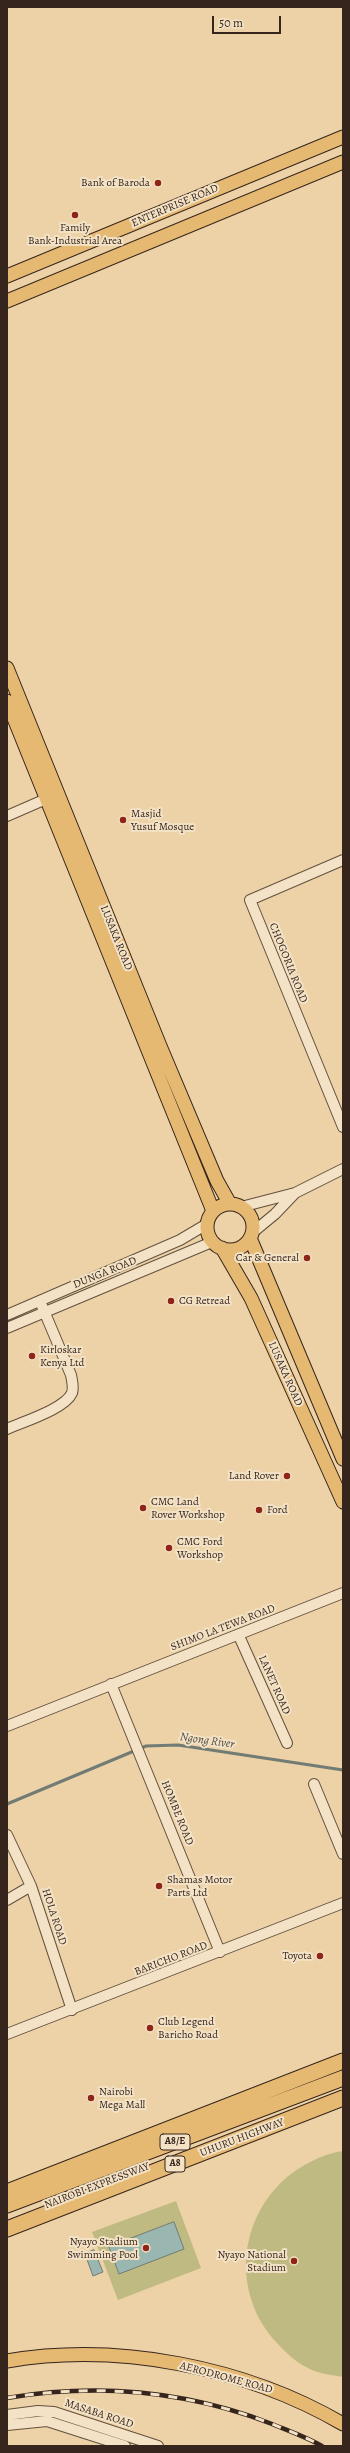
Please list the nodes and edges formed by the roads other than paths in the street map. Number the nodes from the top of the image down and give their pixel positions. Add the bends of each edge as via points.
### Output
1 (343, 137) edge
2 (343, 162) edge
3 (7, 276) edge
4 (7, 301) edge
5 (7, 668) edge
6 (7, 701) edge
7 (46, 799) junction
8 (7, 816) edge
9 (343, 860) edge
10 (343, 1127) edge
11 (343, 1169) edge
12 (295, 1193) junction
13 (236, 1205) junction
14 (213, 1211) junction
15 (207, 1224) junction
16 (251, 1235) junction
17 (217, 1245) junction
18 (40, 1300) junction
19 (44, 1311) junction
20 (7, 1315) edge
21 (7, 1328) edge
22 (7, 1429) edge
23 (343, 1459) edge
24 (343, 1502) edge
25 (343, 1593) edge
26 (239, 1636) junction
27 (111, 1684) junction
28 (7, 1726) edge
29 (287, 1743) dead end
30 (314, 1784) dead end
31 (7, 1834) edge
32 (343, 1854) edge
33 (31, 1886) junction
34 (7, 1900) edge
35 (343, 1904) edge
36 (220, 1952) junction
37 (72, 2010) junction
38 (7, 2034) edge
39 (343, 2060) edge
40 (343, 2078) edge
41 (343, 2092) edge
42 (343, 2098) edge
43 (7, 2192) edge
44 (7, 2205) edge
45 (7, 2220) edge
46 (7, 2229) edge
47 (7, 2361) edge
48 (7, 2415) edge
49 (343, 2424) edge
50 (7, 2425) edge
51 (125, 2446) edge
52 (158, 2446) edge

1 - 3 main road, ENTERPRISE ROAD
2 - 4 main road, ENTERPRISE ROAD
5 - 13 main road, LUSAKA ROAD via 217,1181
6 - 7 main road, LUSAKA ROAD
7 - 8 street
7 - 14 main road, LUSAKA ROAD
9 - 10 street, CHOGORIA ROAD via 250,900
11 - 12 street
12 - 13 street
12 - 16 street
13 - 14 main road via 219,1206
13 - 16 main road via 251,1218
14 - 15 main road
15 - 17 main road via 207,1232
15 - 18 street, DUNGA ROAD via 180,1240
16 - 17 main road via 243,1246 237,1249
16 - 23 main road, LUSAKA ROAD
17 - 19 street, DUNGA ROAD
17 - 24 main road, LUSAKA ROAD via 251,1298
18 - 19 street
18 - 20 street, DUNGA ROAD
19 - 21 street, DUNGA ROAD
19 - 22 street via 71,1375 71,1394 56,1408
25 - 26 street, SHIMO LA TEWA ROAD
26 - 27 street, SHIMO LA TEWA ROAD
26 - 29 street, LANET ROAD
27 - 28 street, SHIMO LA TEWA ROAD
27 - 36 street, HOMBE ROAD
30 - 32 street
31 - 33 street, HOLA ROAD
33 - 34 street
33 - 37 street, HOLA ROAD
35 - 36 street, BARICHO ROAD
36 - 37 street, BARICHO ROAD
37 - 38 street, BARICHO ROAD
39 - 43 highway
40 - 44 highway, NAIROBI EXPRESSWAY / A8/E
41 - 45 highway, NAIROBI EXPRESSWAY / A8/E
42 - 46 highway, UHURU HIGHWAY / A8
47 - 49 main road, AERODROME ROAD via 38,2356 87,2355 174,2363 275,2391 299,2400
48 - 52 street, MASABA ROAD via 38,2410 54,2412
50 - 51 street, MASABA ROAD via 47,2422

